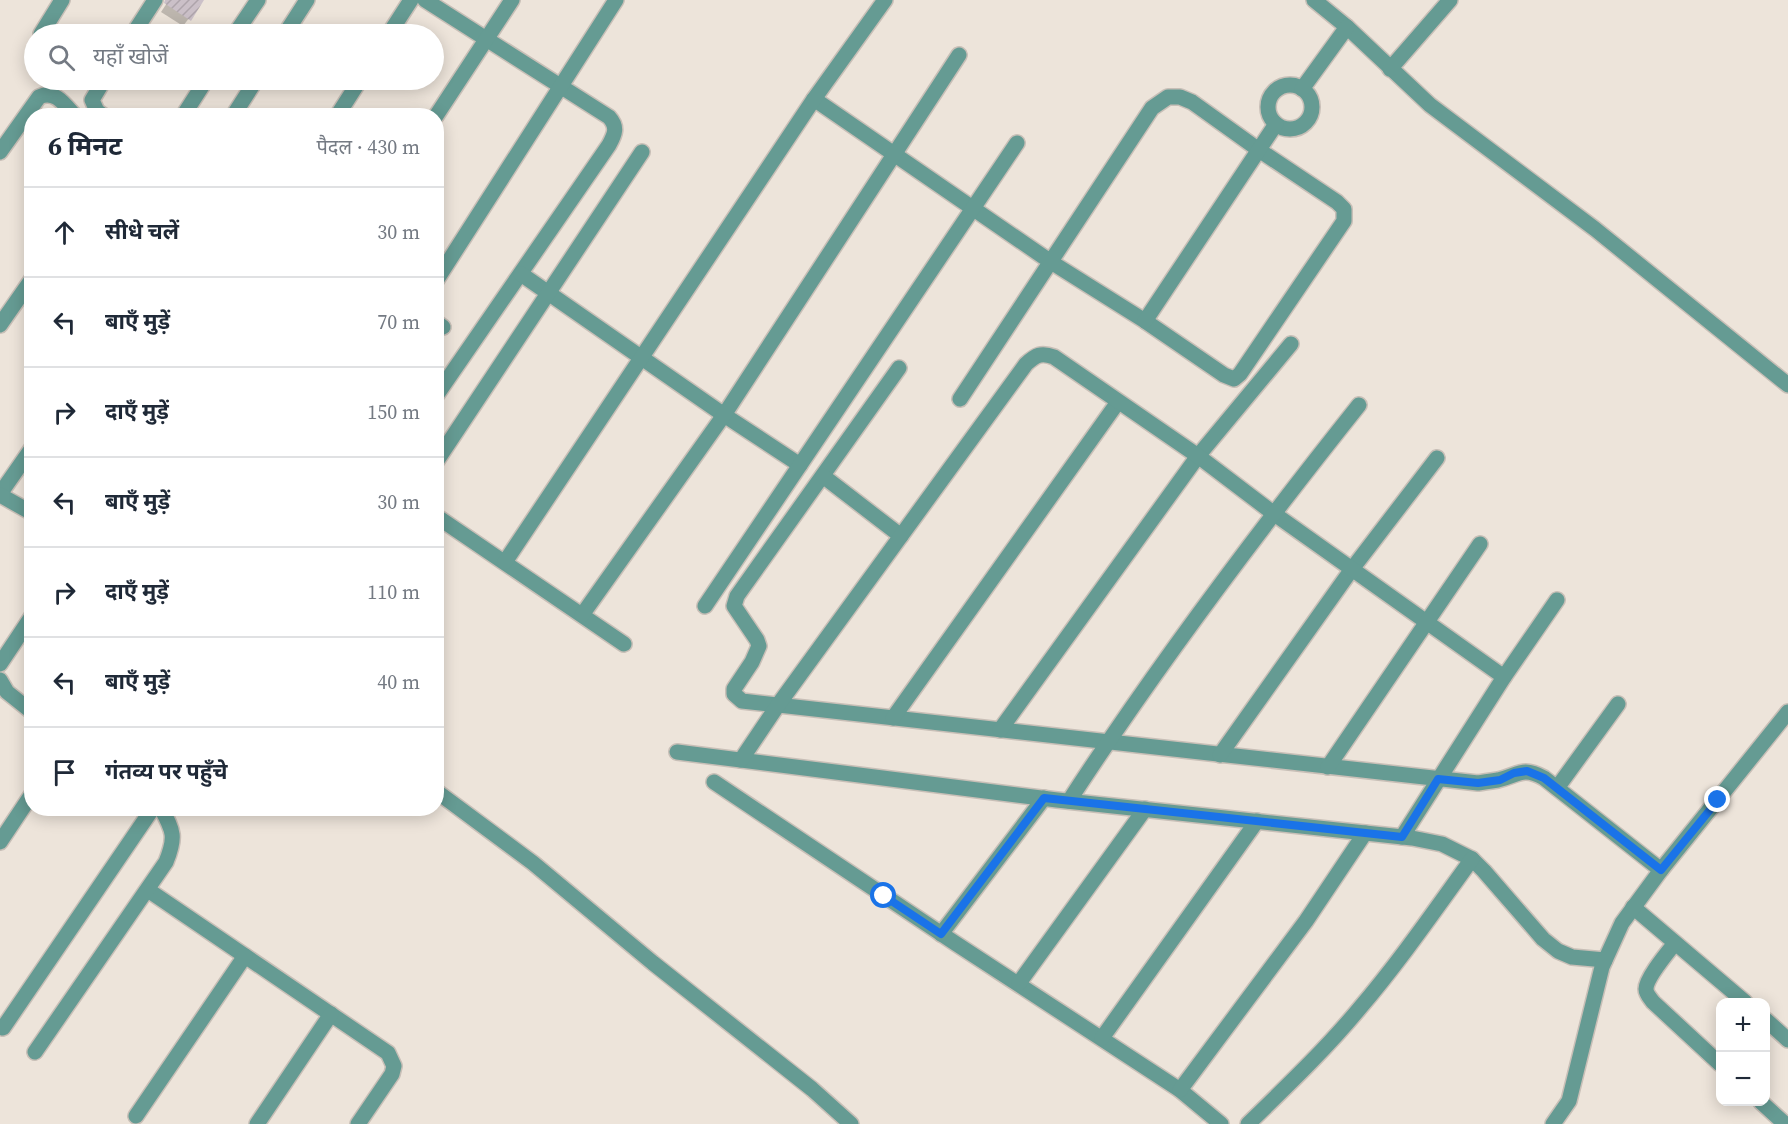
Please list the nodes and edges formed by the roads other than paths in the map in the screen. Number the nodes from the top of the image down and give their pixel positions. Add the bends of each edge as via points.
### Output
1 (62, 0) edge
2 (155, 0) edge
3 (258, 0) edge
4 (308, 0) edge
5 (411, 0) edge
6 (425, 0) edge
7 (512, 0) edge
8 (616, 0) edge
9 (885, 0) edge
10 (1314, 0) edge
11 (1450, 0) edge
12 (47, 24) edge
13 (139, 24) edge
14 (242, 24) edge
15 (292, 24) edge
16 (395, 24) edge
17 (1347, 27) junction
18 (487, 39) junction
19 (959, 55) dead end
20 (1390, 69) junction
21 (560, 86) junction
22 (1302, 89) junction
23 (98, 90) edge
24 (200, 90) edge
25 (249, 90) edge
26 (354, 90) edge
27 (814, 99) junction
28 (31, 108) edge
29 (67, 108) edge
30 (96, 108) edge
31 (188, 108) edge
32 (237, 108) edge
33 (342, 108) edge
34 (441, 108) edge
35 (24, 118) edge
36 (1276, 124) junction
37 (1017, 143) dead end
38 (1259, 150) junction
39 (0, 152) edge
40 (642, 152) dead end
41 (894, 156) junction
42 (974, 209) junction
43 (1051, 262) junction
44 (444, 268) edge
45 (521, 274) junction
46 (24, 290) edge
47 (550, 293) junction
48 (1145, 321) junction
49 (0, 325) edge
50 (1291, 344) dead end
51 (641, 357) junction
52 (899, 368) dead end
53 (444, 385) edge
54 (1788, 385) edge
55 (960, 399) dead end
56 (1118, 402) junction
57 (1359, 405) dead end
58 (724, 415) junction
59 (444, 450) edge
60 (1198, 456) junction
61 (1437, 458) dead end
62 (24, 460) edge
63 (800, 465) junction
64 (822, 476) junction
65 (0, 495) edge
66 (24, 508) edge
67 (1273, 513) junction
68 (444, 521) edge
69 (901, 536) junction
70 (1480, 544) dead end
71 (505, 562) junction
72 (1352, 569) junction
73 (1557, 600) dead end
74 (705, 606) dead end
75 (582, 615) junction
76 (1426, 622) junction
77 (24, 628) edge
78 (624, 644) dead end
79 (0, 664) edge
80 (1504, 677) junction
81 (0, 680) edge
82 (1618, 704) dead end
83 (778, 705) junction
84 (24, 706) edge
85 (1788, 712) edge
86 (893, 718) junction
87 (1000, 730) junction
88 (1108, 742) junction
89 (677, 752) dead end
90 (1220, 755) junction
91 (741, 760) junction
92 (1328, 767) junction
93 (1438, 779) junction
94 (714, 782) dead end
95 (1557, 788) junction
96 (444, 797) edge
97 (1044, 798) junction
98 (1070, 801) junction
99 (24, 806) edge
100 (1145, 809) junction
101 (148, 816) edge
102 (165, 816) edge
103 (1257, 821) junction
104 (1365, 833) junction
105 (1402, 837) junction
106 (0, 842) edge
107 (1472, 859) junction
108 (1661, 870) junction
109 (148, 890) junction
110 (1633, 907) junction
111 (941, 934) junction
112 (1675, 943) junction
113 (245, 956) junction
114 (1605, 960) junction
115 (1018, 983) junction
116 (1740, 998) edge
117 (331, 1014) junction
118 (1770, 1024) edge
119 (3, 1028) dead end
120 (1102, 1038) junction
121 (1788, 1040) edge
122 (35, 1052) dead end
123 (1716, 1060) edge
124 (1180, 1090) junction
125 (1766, 1106) edge
126 (136, 1116) dead end
127 (257, 1124) edge
128 (358, 1124) edge
129 (851, 1124) edge
130 (1221, 1124) edge
131 (1248, 1124) edge
132 (1553, 1124) edge
133 (1785, 1124) edge

1 - 12 street
2 - 13 street
3 - 14 street
4 - 15 street
5 - 16 street
6 - 18 street
7 - 18 street
8 - 21 street
9 - 27 street
10 - 17 street
11 - 20 street
17 - 20 street
17 - 22 street
18 - 21 street
18 - 34 street
19 - 41 street
20 - 54 street via 1430,105 1595,229
21 - 44 street
21 - 45 street via 609,117 615,133
22 - 36 street via 1288,86 1275,92 1269,105
22 - 36 street via 1311,101 1310,117 1299,128
23 - 30 street via 92,100
24 - 31 street
25 - 32 street
26 - 33 street
27 - 41 street
27 - 51 street
28 - 29 street via 45,94 55,96
35 - 39 street
36 - 38 street
37 - 42 street
38 - 43 street via 1192,102 1168,97 1152,108
38 - 48 street
38 - 48 street via 1337,202 1344,209 1344,221 1234,379
40 - 47 street
41 - 42 street
41 - 58 street
42 - 43 street
42 - 63 street
43 - 48 street
43 - 55 street
45 - 47 street
45 - 53 street
46 - 49 street
47 - 51 street
47 - 59 street
50 - 60 street
51 - 58 street
51 - 71 street
52 - 64 street
56 - 60 street
56 - 69 street via 1054,357 1037,355 1026,364
56 - 86 street
57 - 67 street
58 - 63 street
58 - 75 street
60 - 67 street
60 - 87 street
61 - 72 street
62 - 65 street
63 - 74 street
64 - 69 street
64 - 83 street via 737,596 734,606 759,646 734,694 742,701
65 - 66 street
67 - 72 street
67 - 88 street
68 - 71 street
69 - 83 street
70 - 76 street
71 - 75 street
72 - 76 street
72 - 90 street
73 - 80 street
75 - 78 street
76 - 80 street
76 - 92 street
77 - 79 street
80 - 93 street
81 - 84 street via 7,692
82 - 95 street
83 - 86 street
83 - 91 street
85 - 108 street
86 - 87 street
87 - 88 street
88 - 90 street
88 - 98 street
89 - 91 street
90 - 92 street
91 - 97 street
92 - 93 street
93 - 95 street via 1478,783 1527,771
93 - 105 street
94 - 111 street
95 - 108 street
96 - 129 street via 533,863
97 - 98 street
97 - 111 street
98 - 100 street
99 - 106 street
100 - 103 street
100 - 115 street
101 - 119 street
102 - 109 street via 174,843
103 - 104 street
103 - 120 street
104 - 105 street
104 - 124 street via 1306,921
105 - 107 street via 1442,844
107 - 114 street via 1558,951 1572,957
107 - 131 street via 1359,1010
108 - 110 street
109 - 113 street
109 - 122 street
110 - 112 street
110 - 114 street
111 - 115 street
112 - 116 street
112 - 123 street via 1651,976 1647,993
113 - 117 street
113 - 126 street
114 - 132 street via 1569,1101
115 - 120 street
117 - 127 street
117 - 128 street via 388,1053 394,1065
118 - 121 street
120 - 124 street
124 - 130 street
125 - 133 street

